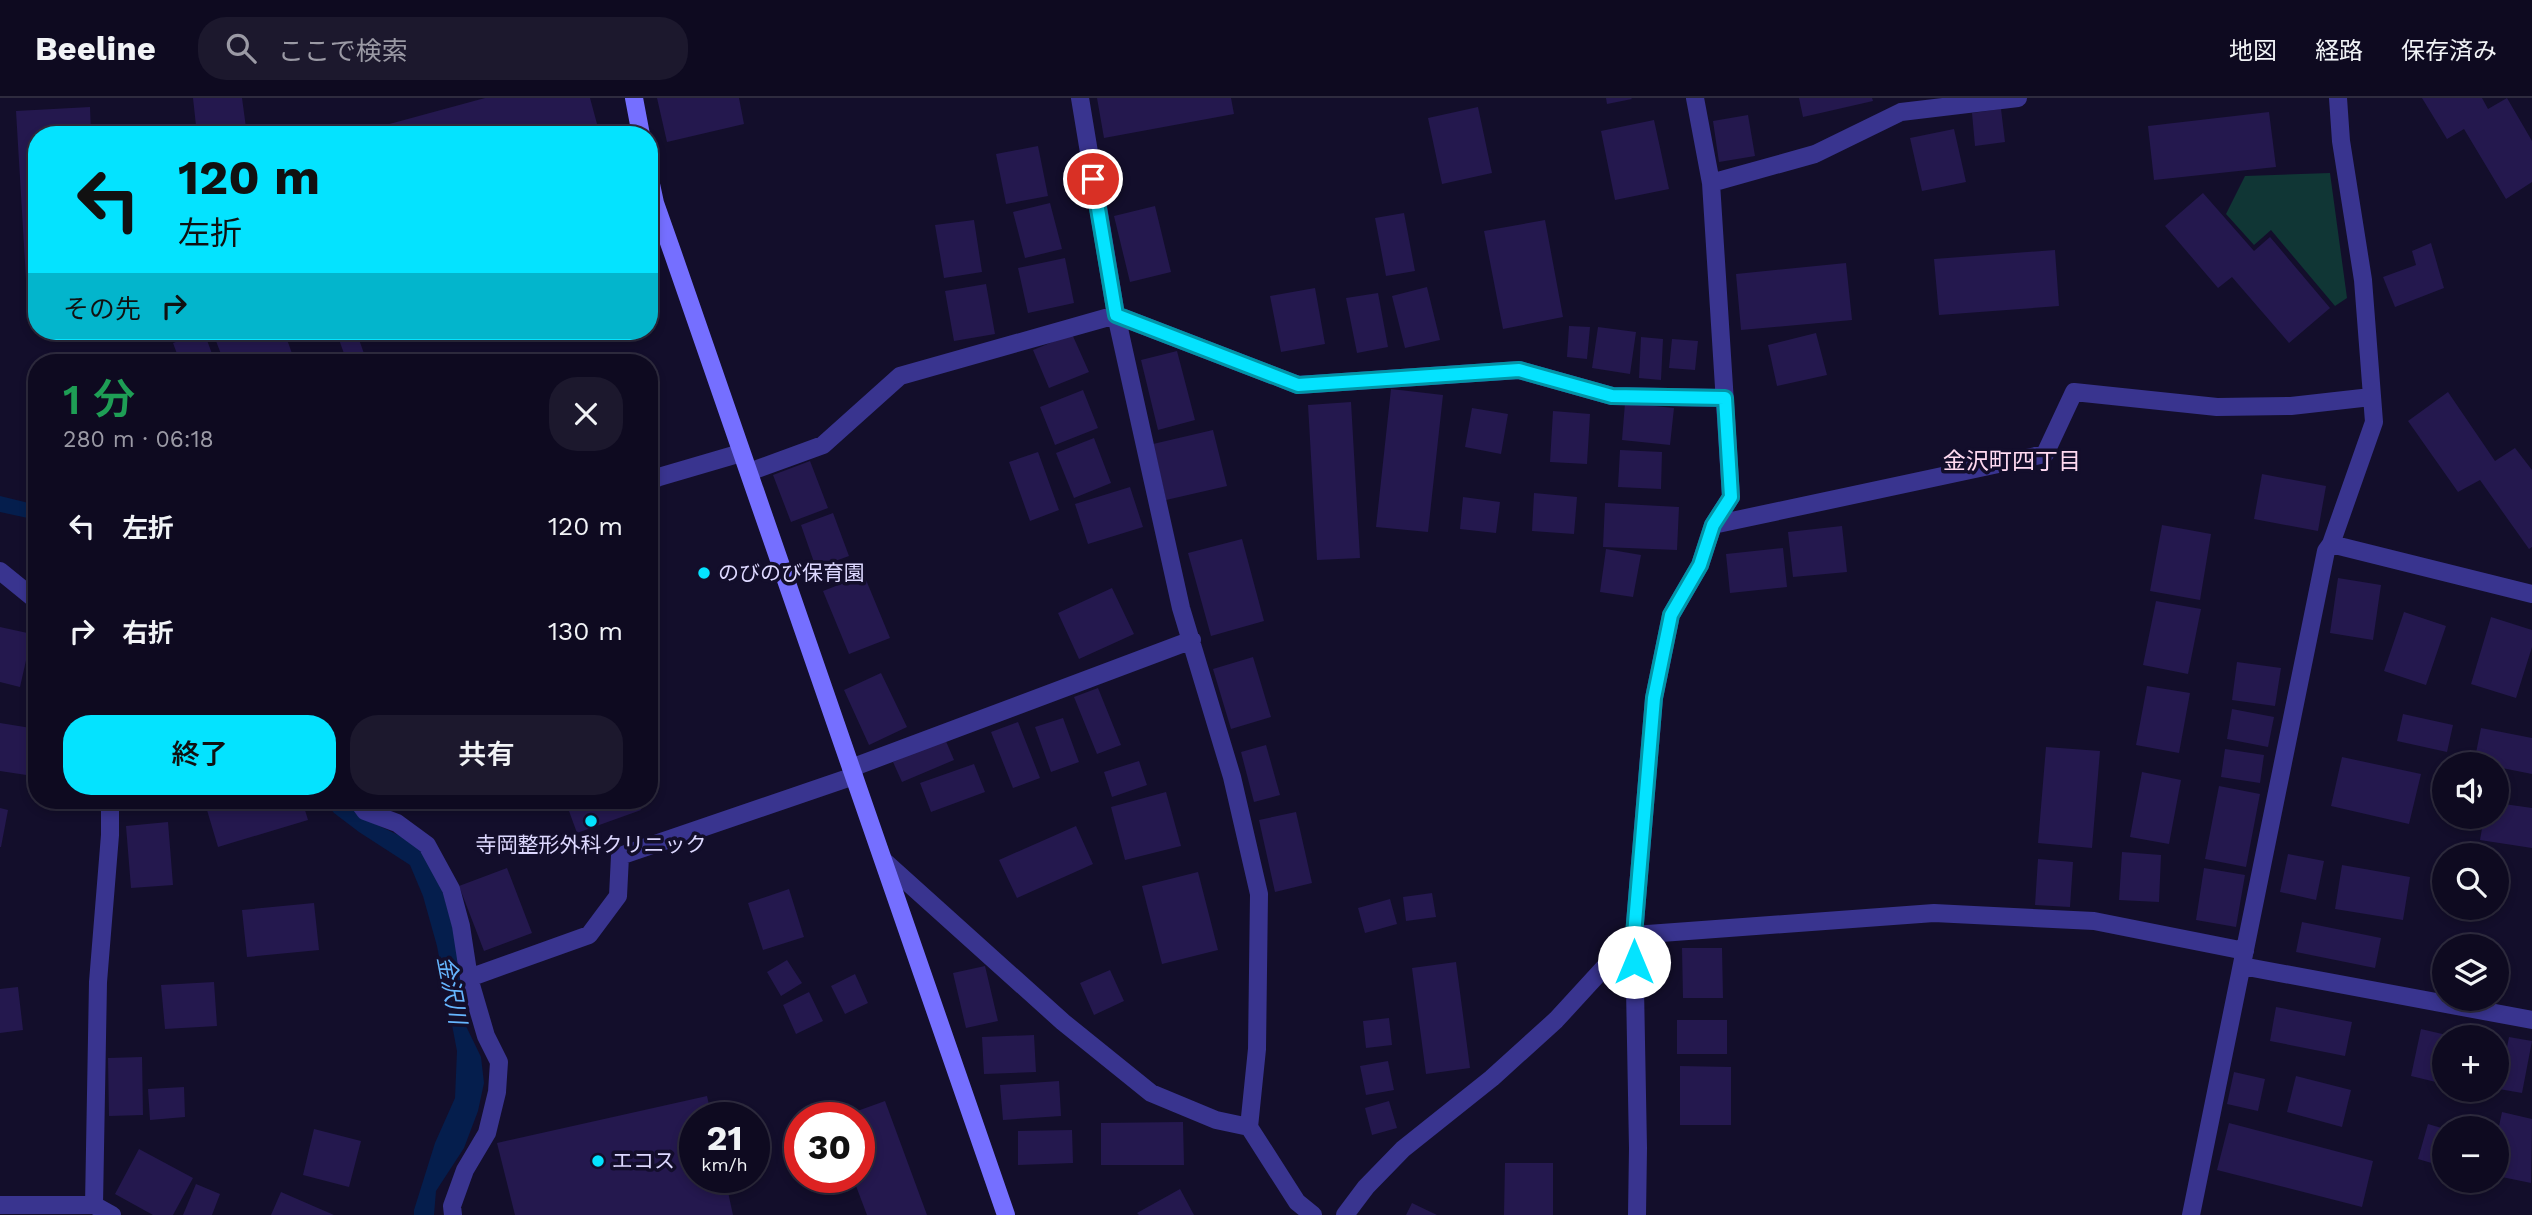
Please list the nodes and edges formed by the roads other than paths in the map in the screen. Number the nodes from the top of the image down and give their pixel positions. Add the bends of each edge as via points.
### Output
1 (634, 98) edge
2 (1080, 98) edge
3 (1695, 98) edge
4 (2018, 98) edge
5 (2338, 98) edge
6 (639, 126) edge
7 (1711, 183) junction
8 (658, 212) edge
9 (1116, 315) junction
10 (2371, 397) junction
11 (1725, 398) junction
12 (741, 453) junction
13 (749, 472) junction
14 (658, 478) edge
15 (1713, 525) junction
16 (2331, 544) junction
17 (0, 571) edge
18 (28, 594) edge
19 (2532, 594) edge
20 (1192, 640) junction
21 (853, 772) junction
22 (110, 809) edge
23 (364, 809) edge
24 (884, 861) junction
25 (1634, 935) junction
26 (2243, 958) junction
27 (469, 978) junction
28 (2532, 1020) edge
29 (1249, 1126) junction
30 (0, 1205) edge
31 (93, 1205) junction
32 (112, 1215) edge
33 (453, 1215) edge
34 (1006, 1215) edge
35 (1313, 1215) edge
36 (1345, 1215) edge
37 (1637, 1215) edge
38 (2191, 1215) edge

1 - 6 street
2 - 9 street
3 - 7 street
4 - 7 street via 1901,112 1815,154
5 - 10 street via 2363,280
7 - 11 street
8 - 12 street
9 - 11 street via 1298,385 1519,370 1612,396
9 - 13 street via 900,376 823,445
9 - 20 street
10 - 15 street via 2291,406 2217,407 2074,392 2045,454
10 - 16 street via 2374,422
11 - 15 street via 1731,497
12 - 13 street
12 - 14 street
13 - 21 street
15 - 25 street via 1700,565 1671,615 1654,698
16 - 19 street
16 - 26 street
17 - 18 street
20 - 21 street
20 - 29 street via 1232,777 1259,894 1257,1049
21 - 24 street
21 - 27 street via 620,856 618,896 589,935
22 - 31 street via 98,982
23 - 27 street via 397,823 427,845 451,889
24 - 29 street via 1063,1022 1151,1093 1216,1120
24 - 34 street
25 - 26 street via 1934,913 2094,921
25 - 36 street via 1556,1020 1493,1078 1403,1149
25 - 37 street
26 - 28 street
26 - 38 street
27 - 33 street via 499,1062 497,1092 487,1133 465,1170
29 - 35 street via 1297,1202
30 - 31 street
31 - 32 street

